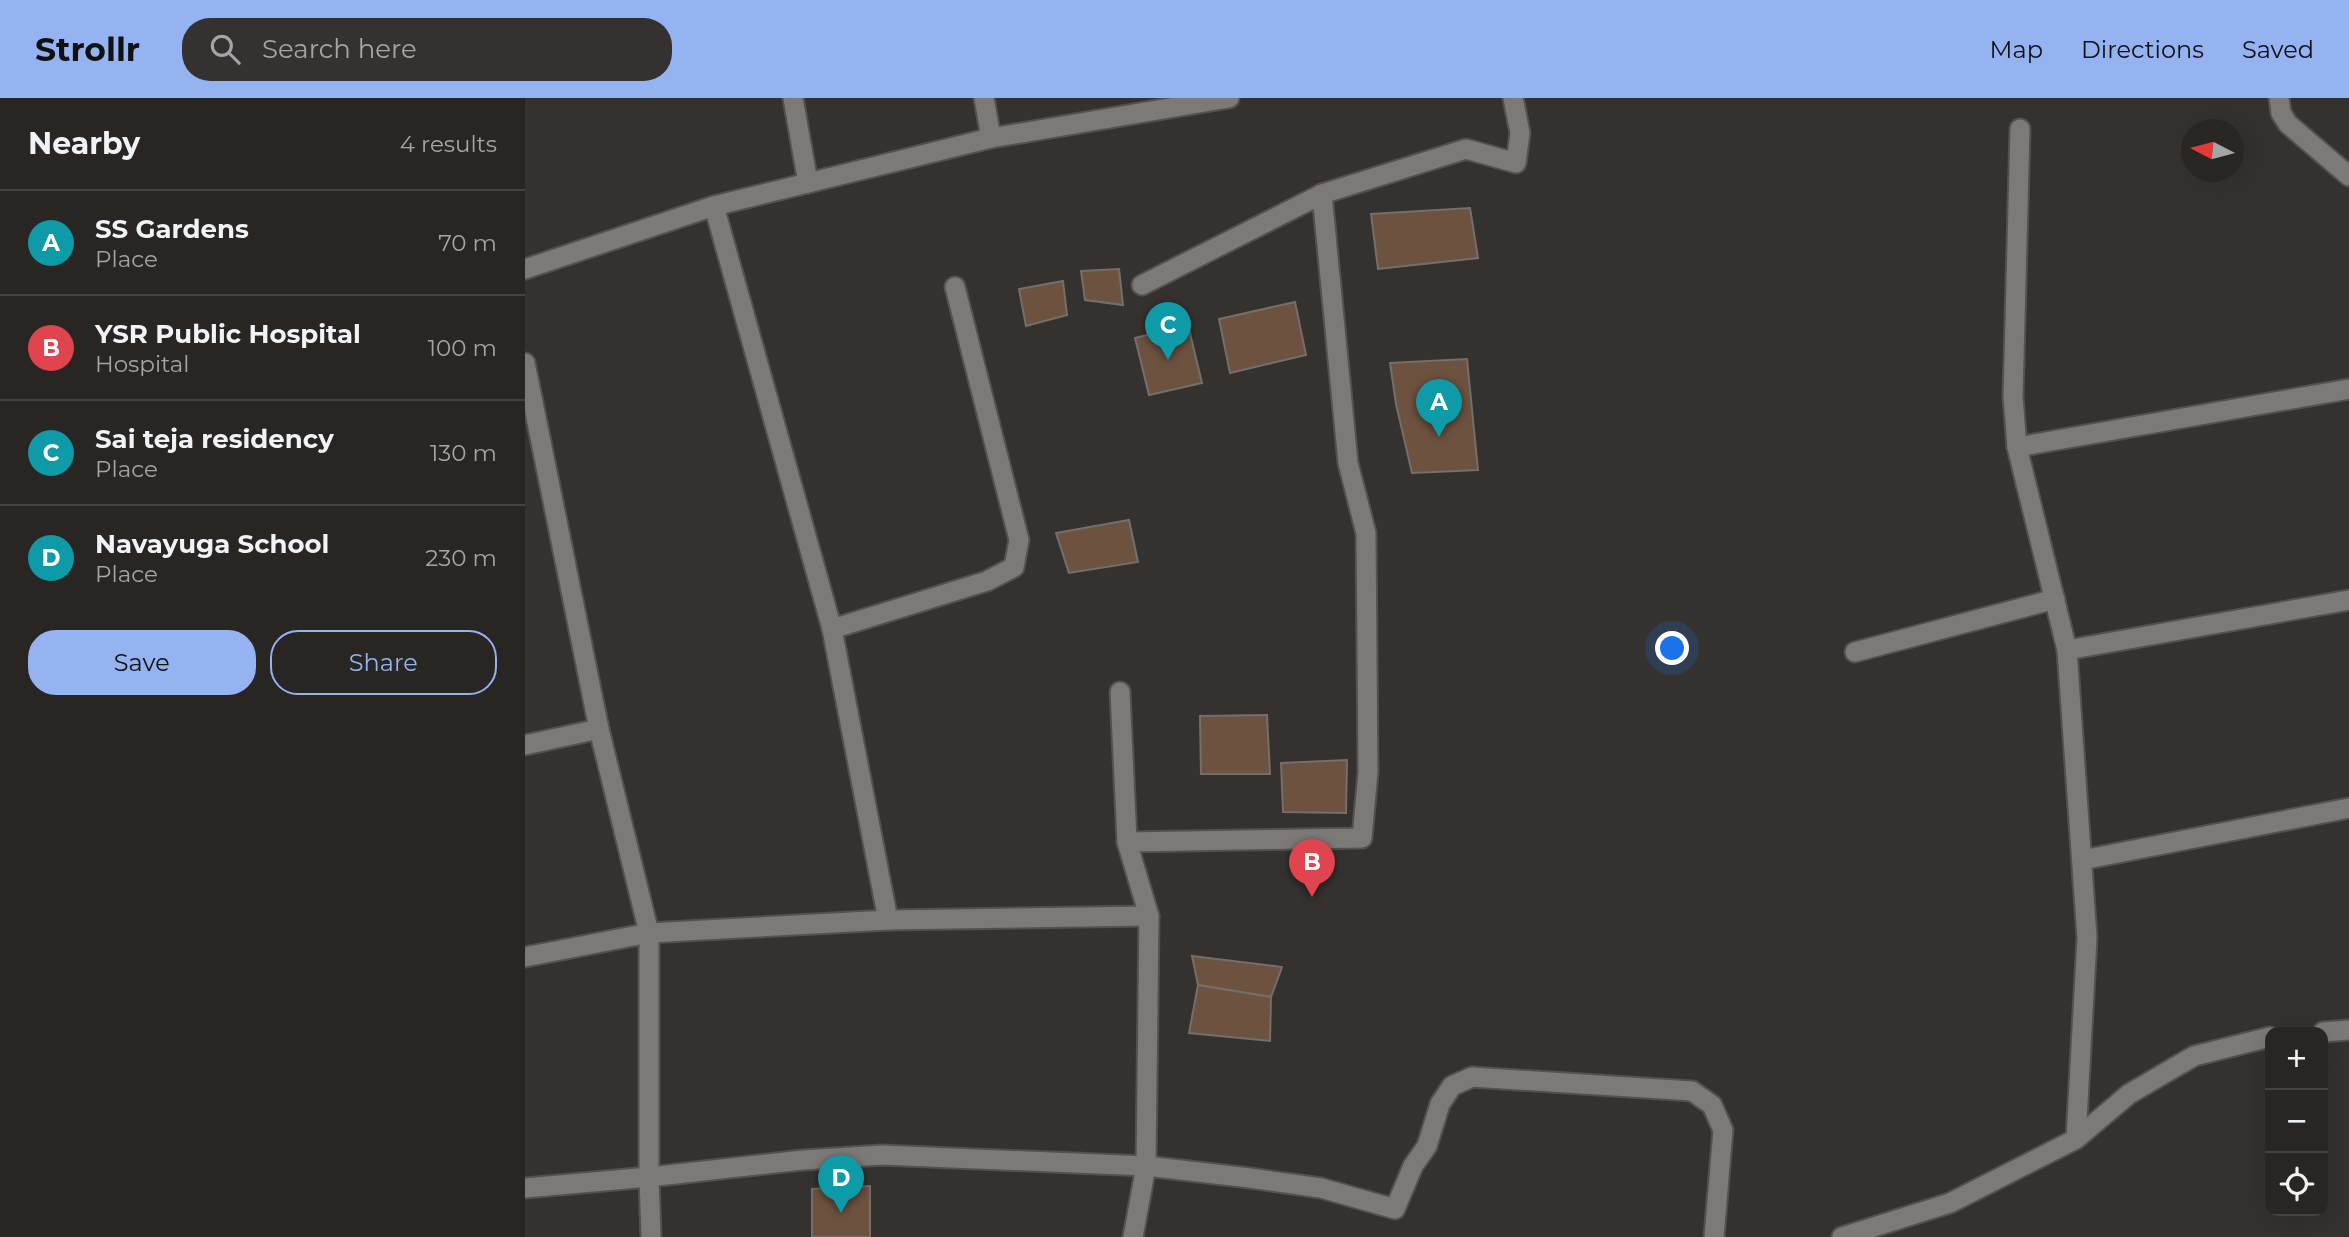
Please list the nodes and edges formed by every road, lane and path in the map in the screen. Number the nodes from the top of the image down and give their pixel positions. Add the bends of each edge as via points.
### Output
1 (793, 98) edge
2 (984, 98) edge
3 (1229, 98) edge
4 (1513, 98) edge
5 (2279, 98) edge
6 (2020, 129) dead end
7 (991, 138) junction
8 (2349, 176) edge
9 (808, 183) junction
10 (1322, 194) junction
11 (714, 206) junction
12 (525, 269) edge
13 (1142, 285) dead end
14 (955, 287) dead end
15 (525, 363) edge
16 (2349, 390) edge
17 (2017, 447) junction
18 (2055, 599) junction
19 (2349, 600) edge
20 (832, 629) junction
21 (2067, 650) junction
22 (1855, 652) dead end
23 (1120, 692) dead end
24 (599, 729) junction
25 (525, 745) edge
26 (2349, 808) edge
27 (1128, 842) junction
28 (2082, 860) junction
29 (1149, 916) junction
30 (888, 920) junction
31 (649, 933) junction
32 (525, 957) edge
33 (2349, 1030) edge
34 (2328, 1032) edge
35 (2265, 1038) edge
36 (2076, 1139) junction
37 (1146, 1166) junction
38 (649, 1177) junction
39 (525, 1188) edge
40 (651, 1237) edge
41 (1133, 1237) edge
42 (1714, 1237) edge
43 (1842, 1237) edge

1 - 9 street
2 - 7 street
3 - 7 street
4 - 10 street via 1520,133 1516,163 1466,149
5 - 8 street via 2288,124
6 - 17 street via 2013,397
7 - 9 street
9 - 11 street
10 - 13 street
10 - 27 street via 1347,463 1366,533 1368,772 1362,838
11 - 12 street
11 - 20 street
14 - 20 street via 1019,540 1014,567 988,581
15 - 24 street
16 - 17 street
17 - 18 street
18 - 21 street
18 - 22 street
19 - 21 street
20 - 30 street
21 - 28 street
23 - 27 street
24 - 25 street
24 - 31 street
26 - 28 street
27 - 29 street
28 - 36 street via 2087,938
29 - 30 street
29 - 37 street
30 - 31 street
31 - 32 street
31 - 38 street
33 - 34 street
35 - 36 street via 2194,1056 2129,1094
36 - 43 street via 1950,1203
37 - 38 street via 882,1155
37 - 41 street
37 - 42 street via 1321,1188 1395,1209 1427,1146 1440,1104 1452,1086 1472,1077 1692,1091 1712,1105 1723,1130
38 - 39 street
38 - 40 street

